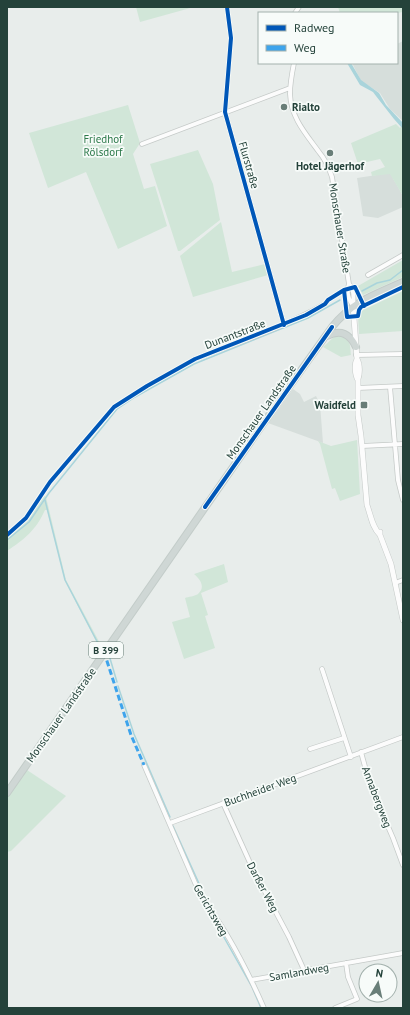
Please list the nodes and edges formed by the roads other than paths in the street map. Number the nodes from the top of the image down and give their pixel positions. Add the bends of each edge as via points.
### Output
1 (226, 7) edge
2 (294, 64) edge
3 (290, 88) junction
4 (225, 112) junction
5 (142, 144) dead end
6 (403, 255) edge
7 (368, 275) dead end
8 (403, 282) edge
9 (325, 304) dead end
10 (353, 305) junction
11 (284, 325) junction
12 (326, 337) junction
13 (356, 347) junction
14 (403, 354) edge
15 (356, 357) junction
16 (195, 359) dead end
17 (403, 386) edge
18 (390, 387) junction
19 (358, 388) junction
20 (403, 444) edge
21 (394, 445) junction
22 (362, 446) junction
23 (403, 500) edge
24 (403, 580) edge
25 (395, 583) junction
26 (403, 620) edge
27 (322, 669) dead end
28 (403, 737) edge
29 (344, 738) junction
30 (310, 749) dead end
31 (361, 752) junction
32 (351, 756) junction
33 (144, 765) dead end
34 (7, 793) edge
35 (223, 803) junction
36 (170, 823) junction
37 (403, 865) edge
38 (403, 953) edge
39 (346, 963) junction
40 (304, 970) junction
41 (251, 980) junction
42 (264, 1008) edge
43 (335, 1008) edge

1 - 4 street, Flurstraße via 231,38
2 - 3 street, Monschauer Straße
3 - 4 street
3 - 10 street, Monschauer Straße via 291,101 299,124 324,160 332,177 349,284 347,288 349,300
4 - 5 street
4 - 11 street, Flurstraße
6 - 7 street
8 - 10 main road, B 399
9 - 11 street, Dunantstraße
10 - 12 main road, Monschauer Landstraße / B 399
10 - 13 street
11 - 16 street, Dunantstraße
12 - 13 main road via 343,333 351,338
12 - 34 main road, Monschauer Landstraße / B 399
13 - 15 street
14 - 15 street
15 - 19 street
17 - 18 street
18 - 19 street
18 - 21 street
19 - 22 street
20 - 21 street
21 - 22 street
21 - 23 street
22 - 25 street via 367,505 378,526
24 - 25 street
25 - 26 street
27 - 29 street
28 - 31 street, Buchheider Weg
29 - 30 street
29 - 32 street
31 - 32 street, Buchheider Weg
31 - 37 street, Annabergweg via 370,785
32 - 35 street, Buchheider Weg
33 - 36 street, Gerichtsweg
35 - 36 street, Buchheider Weg
35 - 40 street, Darßer Weg
36 - 41 street, Gerichtsweg via 202,899 213,912
38 - 39 street, Samlandweg
39 - 40 street, Samlandweg
39 - 43 street via 348,977 357,999
40 - 41 street, Samlandweg
41 - 42 street, Gerichtsweg

